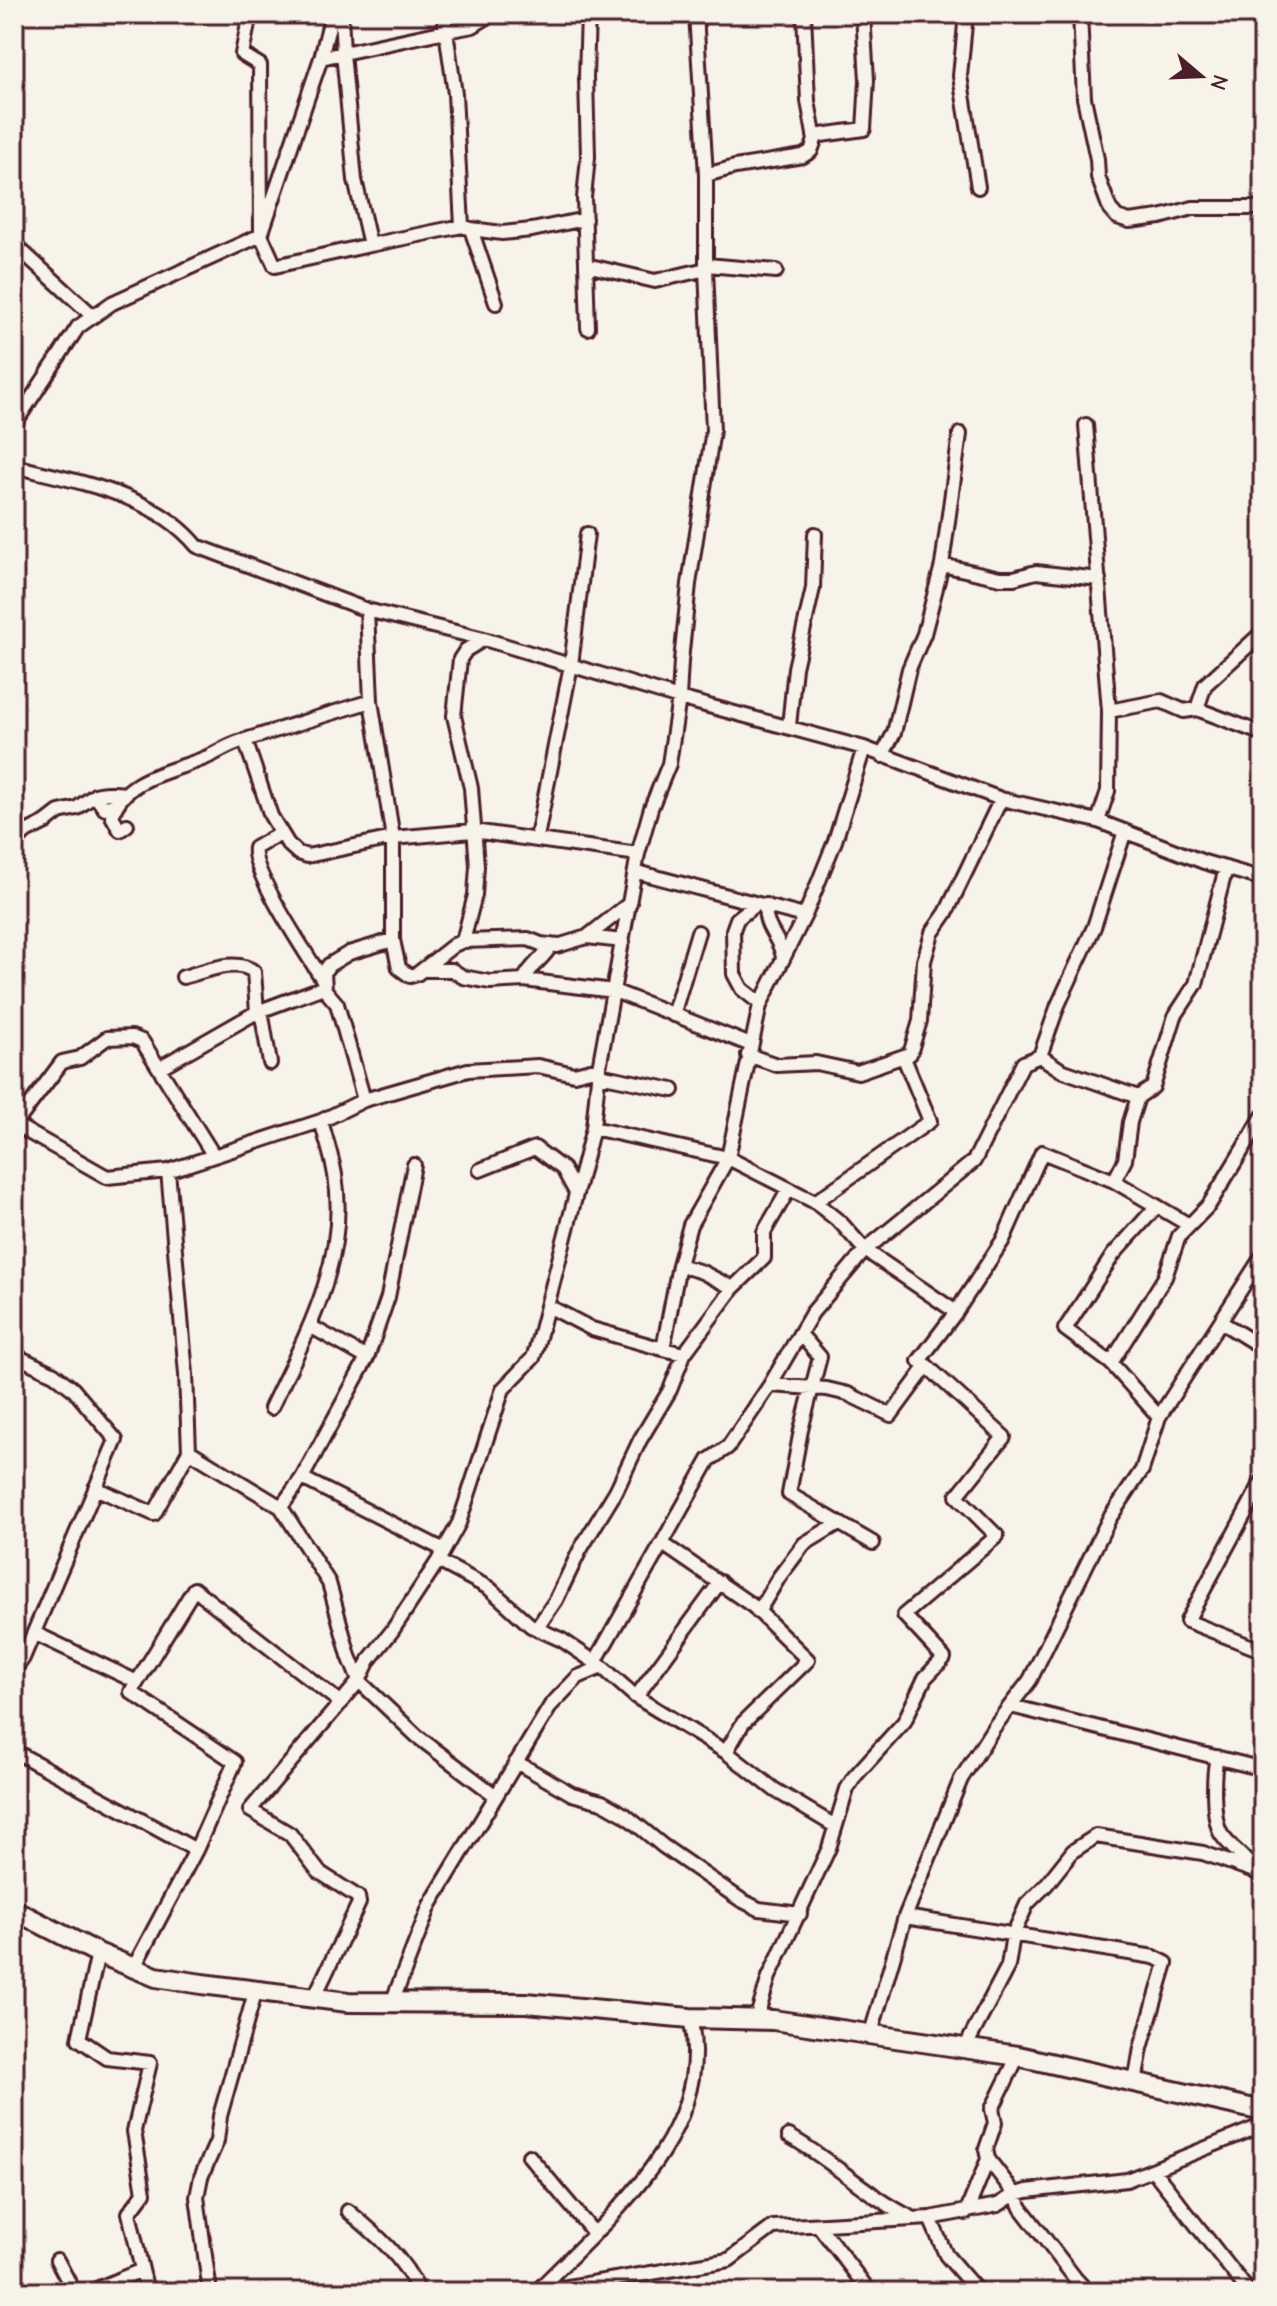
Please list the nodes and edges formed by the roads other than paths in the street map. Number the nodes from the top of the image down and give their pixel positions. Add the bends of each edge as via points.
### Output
1 (250, 14) edge
2 (332, 14) edge
3 (341, 14) edge
4 (444, 14) edge
5 (492, 14) edge
6 (588, 14) edge
7 (696, 14) edge
8 (804, 14) edge
9 (863, 14) edge
10 (966, 14) edge
11 (1080, 14) edge
12 (446, 31) junction
13 (343, 53) junction
14 (321, 58) junction
15 (814, 136) junction
16 (706, 175) junction
17 (978, 187) dead end
18 (1263, 208) edge
19 (585, 219) junction
20 (467, 228) junction
21 (261, 235) junction
22 (14, 244) edge
23 (370, 245) junction
24 (586, 265) junction
25 (706, 267) junction
26 (776, 271) dead end
27 (496, 303) dead end
28 (93, 316) junction
29 (588, 328) dead end
30 (14, 425) edge
31 (1086, 425) dead end
32 (960, 434) dead end
33 (14, 466) edge
34 (587, 534) dead end
35 (815, 534) dead end
36 (942, 565) junction
37 (1099, 579) junction
38 (367, 610) junction
39 (1263, 632) edge
40 (484, 639) junction
41 (571, 665) junction
42 (679, 698) junction
43 (371, 701) junction
44 (1197, 709) junction
45 (1109, 711) junction
46 (789, 726) junction
47 (1263, 734) edge
48 (245, 740) junction
49 (864, 748) junction
50 (882, 756) junction
51 (120, 799) junction
52 (1001, 799) junction
53 (1098, 821) junction
54 (127, 825) dead end
55 (473, 831) junction
56 (1125, 831) junction
57 (281, 833) junction
58 (537, 837) junction
59 (393, 838) junction
60 (14, 843) edge
61 (638, 854) junction
62 (1226, 868) junction
63 (637, 872) junction
64 (1263, 879) edge
65 (630, 903) junction
66 (761, 904) junction
67 (804, 916) junction
68 (698, 932) dead end
69 (587, 937) junction
70 (393, 940) junction
71 (623, 941) junction
72 (460, 942) junction
73 (551, 945) junction
74 (783, 958) junction
75 (423, 970) junction
76 (452, 970) junction
77 (183, 977) dead end
78 (524, 980) junction
79 (324, 984) junction
80 (614, 991) junction
81 (761, 1004) junction
82 (259, 1011) junction
83 (673, 1015) junction
84 (749, 1050) junction
85 (1040, 1056) junction
86 (904, 1058) junction
87 (270, 1063) dead end
88 (159, 1068) junction
89 (599, 1072) junction
90 (673, 1090) dead end
91 (1138, 1097) junction
92 (364, 1100) junction
93 (1263, 1116) edge
94 (321, 1121) junction
95 (15, 1124) edge
96 (593, 1128) junction
97 (214, 1156) junction
98 (728, 1158) junction
99 (414, 1165) dead end
100 (480, 1170) dead end
101 (168, 1171) junction
102 (1114, 1181) junction
103 (789, 1189) junction
104 (575, 1191) junction
105 (815, 1202) junction
106 (1157, 1206) junction
107 (1189, 1225) junction
108 (865, 1250) junction
109 (1263, 1255) edge
110 (679, 1265) junction
111 (733, 1288) junction
112 (548, 1306) junction
113 (956, 1312) junction
114 (1221, 1322) junction
115 (310, 1326) junction
116 (800, 1334) junction
117 (1263, 1348) edge
118 (663, 1349) junction
119 (684, 1354) junction
120 (14, 1355) edge
121 (367, 1358) junction
122 (1111, 1363) junction
123 (927, 1366) junction
124 (770, 1385) junction
125 (811, 1388) junction
126 (271, 1408) dead end
127 (1159, 1417) junction
128 (189, 1451) junction
129 (302, 1478) junction
130 (1263, 1480) edge
131 (95, 1488) junction
132 (281, 1507) junction
133 (837, 1524) junction
134 (873, 1543) dead end
135 (663, 1544) junction
136 (441, 1556) junction
137 (720, 1582) junction
138 (758, 1612) junction
139 (537, 1628) junction
140 (34, 1633) junction
141 (1263, 1651) edge
142 (599, 1665) junction
143 (14, 1671) edge
144 (359, 1681) junction
145 (137, 1682) junction
146 (636, 1697) junction
147 (341, 1703) junction
148 (1011, 1706) junction
149 (14, 1751) edge
150 (726, 1752) junction
151 (1217, 1757) junction
152 (516, 1762) junction
153 (1263, 1769) edge
154 (496, 1796) junction
155 (835, 1826) junction
156 (196, 1850) junction
157 (1259, 1873) edge
158 (14, 1910) edge
159 (800, 1914) junction
160 (905, 1917) junction
161 (1013, 1935) junction
162 (98, 1953) junction
163 (134, 1967) junction
164 (256, 1989) junction
165 (315, 1996) junction
166 (393, 2000) junction
167 (690, 2018) junction
168 (756, 2020) junction
169 (871, 2033) junction
170 (965, 2048) junction
171 (1018, 2056) junction
172 (1135, 2083) junction
173 (1263, 2111) edge
174 (1263, 2125) edge
175 (789, 2136) dead end
176 (529, 2156) dead end
177 (988, 2159) junction
178 (1153, 2170) junction
179 (1015, 2194) junction
180 (348, 2211) dead end
181 (966, 2213) junction
182 (930, 2218) junction
183 (914, 2220) junction
184 (819, 2226) junction
185 (594, 2233) junction
186 (57, 2260) dead end
187 (142, 2270) junction
188 (609, 2280) junction
189 (74, 2292) edge
190 (89, 2292) edge
191 (147, 2292) edge
192 (210, 2292) edge
193 (419, 2292) edge
194 (537, 2292) edge
195 (619, 2292) edge
196 (870, 2292) edge
197 (978, 2292) edge
198 (1088, 2292) edge
199 (1249, 2292) edge

1 - 21 street via 242,54 260,65
2 - 14 street
3 - 13 street
4 - 12 street
5 - 12 street via 473,26
6 - 19 street
7 - 16 street
8 - 15 street
9 - 15 street via 864,129
10 - 17 street via 960,76
11 - 18 street via 1084,98 1098,177 1117,217 1129,221 1193,208
12 - 13 street
12 - 20 street
13 - 14 street
13 - 23 street via 355,180
14 - 21 street
15 - 16 street via 811,151 803,156
16 - 25 street
19 - 20 street via 502,233
19 - 24 street
20 - 23 street
20 - 27 street
21 - 23 street via 275,266
21 - 28 street
22 - 28 street
24 - 25 street via 655,281
24 - 29 street
25 - 26 street
25 - 42 street via 713,430 689,584
28 - 30 street via 78,327
31 - 37 street
32 - 36 street
33 - 38 street via 114,492 182,528 197,546
34 - 41 street
35 - 46 street via 813,588 795,668
36 - 37 street via 1000,578 1036,572
36 - 50 street via 894,733
37 - 45 street
38 - 40 street
38 - 43 street
39 - 44 street via 1209,680
40 - 41 street
40 - 55 street via 460,659 454,716 471,788
41 - 42 street
41 - 58 street
42 - 46 street
42 - 61 street via 669,764
43 - 48 street
43 - 59 street
44 - 45 street via 1184,711 1161,701
44 - 47 street
45 - 53 street via 1108,791
46 - 49 street
48 - 51 street via 157,774
48 - 57 street
49 - 50 street
49 - 67 street
50 - 52 street
51 - 54 street via 112,816 120,830
51 - 60 street via 119,792 95,795
52 - 53 street
52 - 86 street via 932,933 924,961 920,1021
53 - 56 street
55 - 58 street
55 - 59 street
55 - 72 street via 475,895
56 - 62 street
56 - 85 street via 1094,927
57 - 59 street via 298,853 314,856
57 - 79 street via 255,848 255,860
58 - 61 street
59 - 70 street
61 - 63 street
62 - 64 street
62 - 91 street via 1196,984 1175,1016 1153,1087
63 - 65 street
63 - 66 street
65 - 69 street
65 - 71 street
66 - 67 street
66 - 74 street
66 - 81 street via 737,919 733,930 734,974 742,989
67 - 74 street
68 - 83 street
69 - 71 street
69 - 73 street
70 - 75 street via 403,973 410,976
70 - 79 street via 329,965
71 - 80 street
72 - 73 street via 528,939
72 - 75 street
72 - 76 street
73 - 78 street
74 - 81 street
75 - 76 street
76 - 78 street via 490,982
77 - 82 street via 248,967 254,972
78 - 80 street
79 - 82 street
79 - 92 street via 337,1004
80 - 83 street
80 - 89 street
81 - 84 street
82 - 87 street
82 - 88 street
83 - 84 street
84 - 86 street via 777,1065 816,1063 858,1072
84 - 98 street
85 - 91 street via 1061,1070
85 - 108 street via 1023,1063 974,1161
86 - 105 street via 930,1121
88 - 95 street via 142,1041 107,1038 80,1058 62,1062
88 - 97 street
89 - 90 street
89 - 92 street via 574,1074 538,1066 468,1070
89 - 96 street
91 - 102 street via 1125,1160
92 - 94 street
93 - 107 street via 1209,1205
94 - 97 street
94 - 115 street via 338,1213 326,1286
95 - 101 street via 107,1177
96 - 98 street
96 - 104 street
97 - 101 street
98 - 103 street
98 - 110 street via 690,1225
99 - 121 street via 388,1297
100 - 104 street via 535,1148 563,1169
101 - 128 street
102 - 106 street
102 - 113 street via 1042,1152 1003,1240
103 - 105 street
103 - 111 street via 764,1232 764,1258
104 - 112 street
105 - 108 street
106 - 107 street
106 - 122 street via 1113,1255 1065,1329
107 - 122 street via 1174,1246 1165,1277
108 - 113 street
108 - 116 street
109 - 114 street
110 - 111 street
110 - 118 street
111 - 119 street
112 - 118 street via 592,1329
112 - 136 street via 533,1358 503,1389 459,1523
113 - 123 street via 919,1361
114 - 117 street
114 - 127 street
115 - 121 street
115 - 126 street
116 - 124 street
116 - 125 street via 820,1357
118 - 119 street
119 - 139 street via 659,1412
120 - 131 street via 73,1389 116,1440
121 - 129 street
122 - 127 street
123 - 125 street via 891,1415 848,1394
123 - 155 street via 1004,1437 957,1496 997,1536 904,1615 944,1658 925,1678 896,1732 855,1776
124 - 125 street
124 - 135 street via 728,1447 709,1460
125 - 133 street via 789,1494
127 - 148 street via 1142,1470 1109,1519 1030,1680
128 - 131 street via 154,1514
128 - 132 street
129 - 132 street
129 - 136 street
130 - 141 street via 1187,1621
131 - 140 street
132 - 144 street via 329,1583
133 - 134 street
133 - 138 street via 804,1544
135 - 137 street
135 - 142 street
136 - 139 street
136 - 144 street
137 - 138 street
137 - 146 street
138 - 150 street via 808,1660 743,1723
139 - 142 street
140 - 143 street
140 - 145 street
142 - 146 street
142 - 152 street via 578,1677 551,1705
144 - 147 street
144 - 154 street via 418,1737
145 - 147 street via 194,1589
145 - 156 street via 131,1692 235,1762
146 - 150 street
147 - 165 street via 250,1810 290,1834 319,1872 358,1897
148 - 151 street
148 - 160 street via 961,1779
149 - 156 street
150 - 155 street
151 - 153 street
151 - 157 street via 1212,1779 1220,1833
152 - 154 street
152 - 159 street via 572,1794 625,1815 741,1900 759,1909
154 - 166 street via 430,1905
155 - 159 street
156 - 163 street
157 - 161 street via 1203,1853 1096,1836 1073,1851 1027,1904
158 - 162 street
159 - 168 street via 769,1977
160 - 161 street
160 - 169 street
161 - 170 street via 1008,1966
161 - 172 street via 1166,1963
162 - 163 street
162 - 187 street via 79,2039 107,2058 150,2063 134,2131 144,2193 129,2213
163 - 164 street via 156,1977
164 - 165 street
164 - 192 street via 197,2197
165 - 166 street via 348,2002
166 - 167 street via 526,2003
167 - 168 street
167 - 185 street via 696,2058 681,2117 658,2161
168 - 169 street
169 - 170 street
170 - 171 street
171 - 172 street
171 - 177 street via 992,2109 995,2123
172 - 173 street
174 - 178 street
175 - 183 street
176 - 185 street
177 - 179 street
177 - 181 street
178 - 179 street via 1127,2180
178 - 199 street
179 - 181 street via 998,2205
179 - 198 street
180 - 193 street via 378,2236
181 - 182 street
182 - 183 street
182 - 197 street via 946,2255
183 - 184 street
184 - 188 street via 773,2227 729,2260
184 - 196 street
185 - 194 street
186 - 189 street
187 - 190 street
187 - 191 street
188 - 194 street
188 - 195 street

